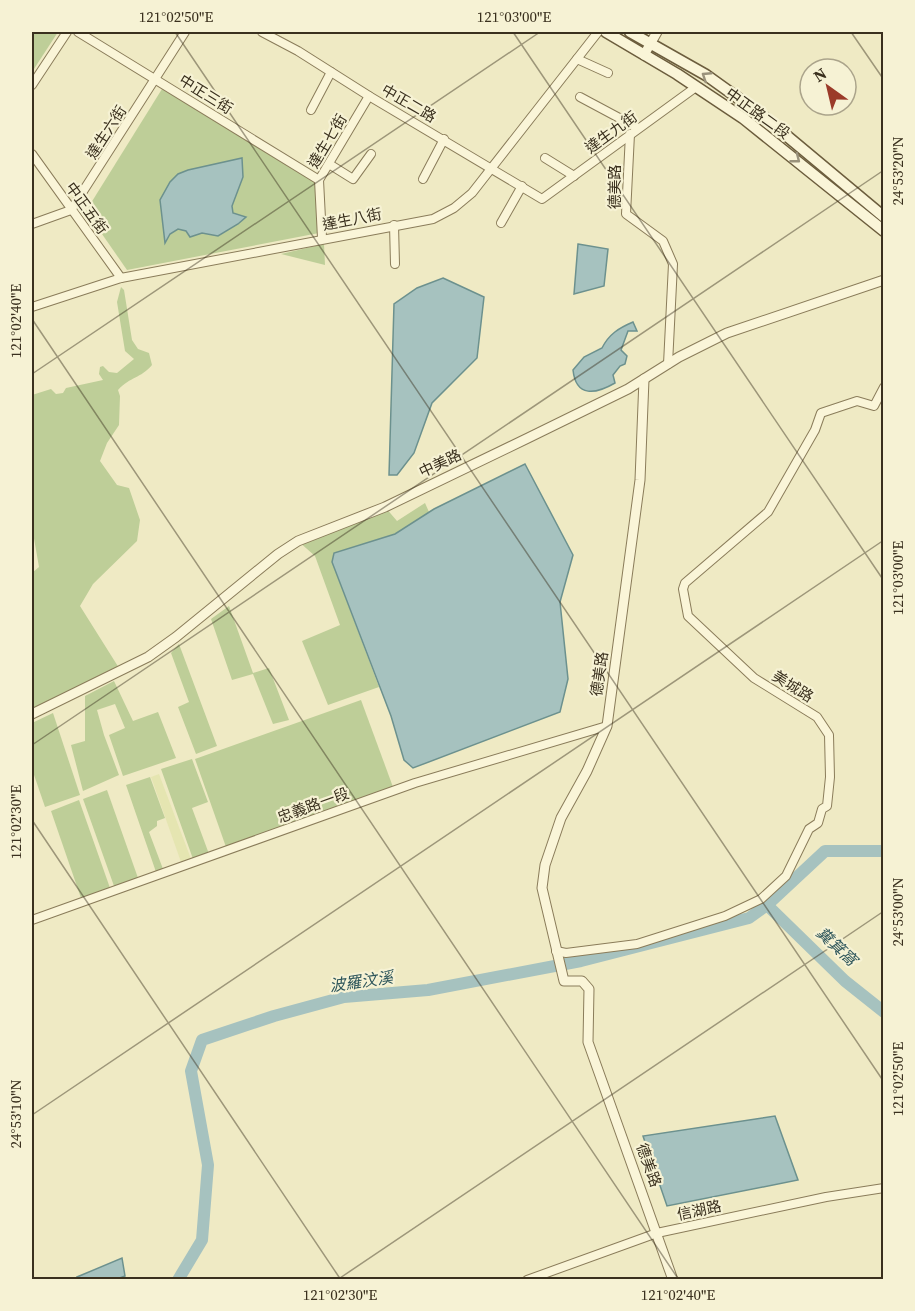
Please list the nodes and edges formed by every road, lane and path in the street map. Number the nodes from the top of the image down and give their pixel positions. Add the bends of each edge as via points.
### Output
1 (67, 32) edge
2 (78, 32) edge
3 (185, 32) edge
4 (262, 32) edge
5 (598, 32) edge
6 (606, 32) edge
7 (630, 32) edge
8 (657, 32) edge
9 (651, 44) junction
10 (644, 55) junction
11 (577, 58) junction
12 (331, 72) junction
13 (608, 73) dead end
14 (156, 78) junction
15 (32, 85) edge
16 (696, 87) junction
17 (369, 96) junction
18 (580, 97) dead end
19 (311, 110) dead end
20 (638, 128) junction
21 (630, 134) junction
22 (444, 139) junction
23 (32, 154) edge
24 (371, 154) dead end
25 (545, 159) dead end
26 (329, 164) junction
27 (492, 168) junction
28 (574, 176) junction
29 (423, 179) dead end
30 (319, 180) junction
31 (522, 186) junction
32 (542, 199) joint
33 (71, 210) junction
34 (884, 217) edge
35 (501, 223) dead end
36 (32, 224) edge
37 (394, 225) junction
38 (884, 231) edge
39 (322, 238) junction
40 (395, 264) dead end
41 (121, 278) junction
42 (884, 280) edge
43 (32, 307) edge
44 (668, 364) junction
45 (644, 379) junction
46 (884, 387) edge
47 (32, 714) edge
48 (607, 726) junction
49 (32, 920) edge
50 (557, 955) junction
51 (884, 1188) edge
52 (657, 1233) junction
53 (526, 1280) edge
54 (673, 1280) edge

1 - 15 street
2 - 14 street, 中正三街
3 - 14 street, 達生六街
4 - 12 street, 中正二路
5 - 11 street, 達生八街
6 - 10 main road, 中正路二段
7 - 9 main road, 中正路二段
8 - 9 street
9 - 10 street
34 -> 9 main road, 中正路二段 via 763,116 706,75
10 - 16 main road, 中正路二段
11 - 13 street
11 - 27 street, 達生八街
12 - 17 street, 中正二路
12 - 19 street
14 - 30 street, 中正三街
14 - 33 street, 達生六街
16 - 20 street, 達生九街
16 -> 38 main road, 中正路二段 via 743,118
17 - 22 street, 中正二路
17 - 26 street, 達生七街
18 - 20 street
20 - 21 street, 達生九街
21 - 28 street, 達生九街
21 - 44 street, 德美路 via 626,214 663,241 673,264
22 - 27 street, 中正二路
22 - 29 street
23 - 33 street, 中正五街
24 - 26 street via 353,179
25 - 28 street
26 - 30 street, 達生七街
27 - 31 street, 中正二路
27 - 37 street, 達生八街 via 454,208 433,219
28 - 32 street, 達生九街
30 - 39 street, 達生七街
31 - 32 street, 中正二路
31 - 35 street
33 - 36 street
33 - 41 street, 中正五街
37 - 39 street, 達生八街
37 - 40 street
39 - 41 street, 達生八街
41 - 43 street, 達生八街
42 - 44 street, 中美路 via 727,333
44 - 45 street, 中美路
45 - 47 street, 中美路 via 385,507 298,541 148,657
45 - 48 street, 德美路 via 640,480
46 - 50 street, 美城路 via 874,406 856,401 821,413 768,512 683,589 688,616 754,678 817,717 829,735 827,806 822,809 818,823 809,829 786,876 761,899 725,916 627,947
48 - 49 street, 忠義路一段 via 415,783
48 - 50 street, 德美路 via 561,819 545,865 542,888
50 - 52 street, 德美路 via 564,981 582,981 589,989 588,1042
51 - 52 street, 信湖路
52 - 53 street, 信湖路
52 - 54 street, 德美路

